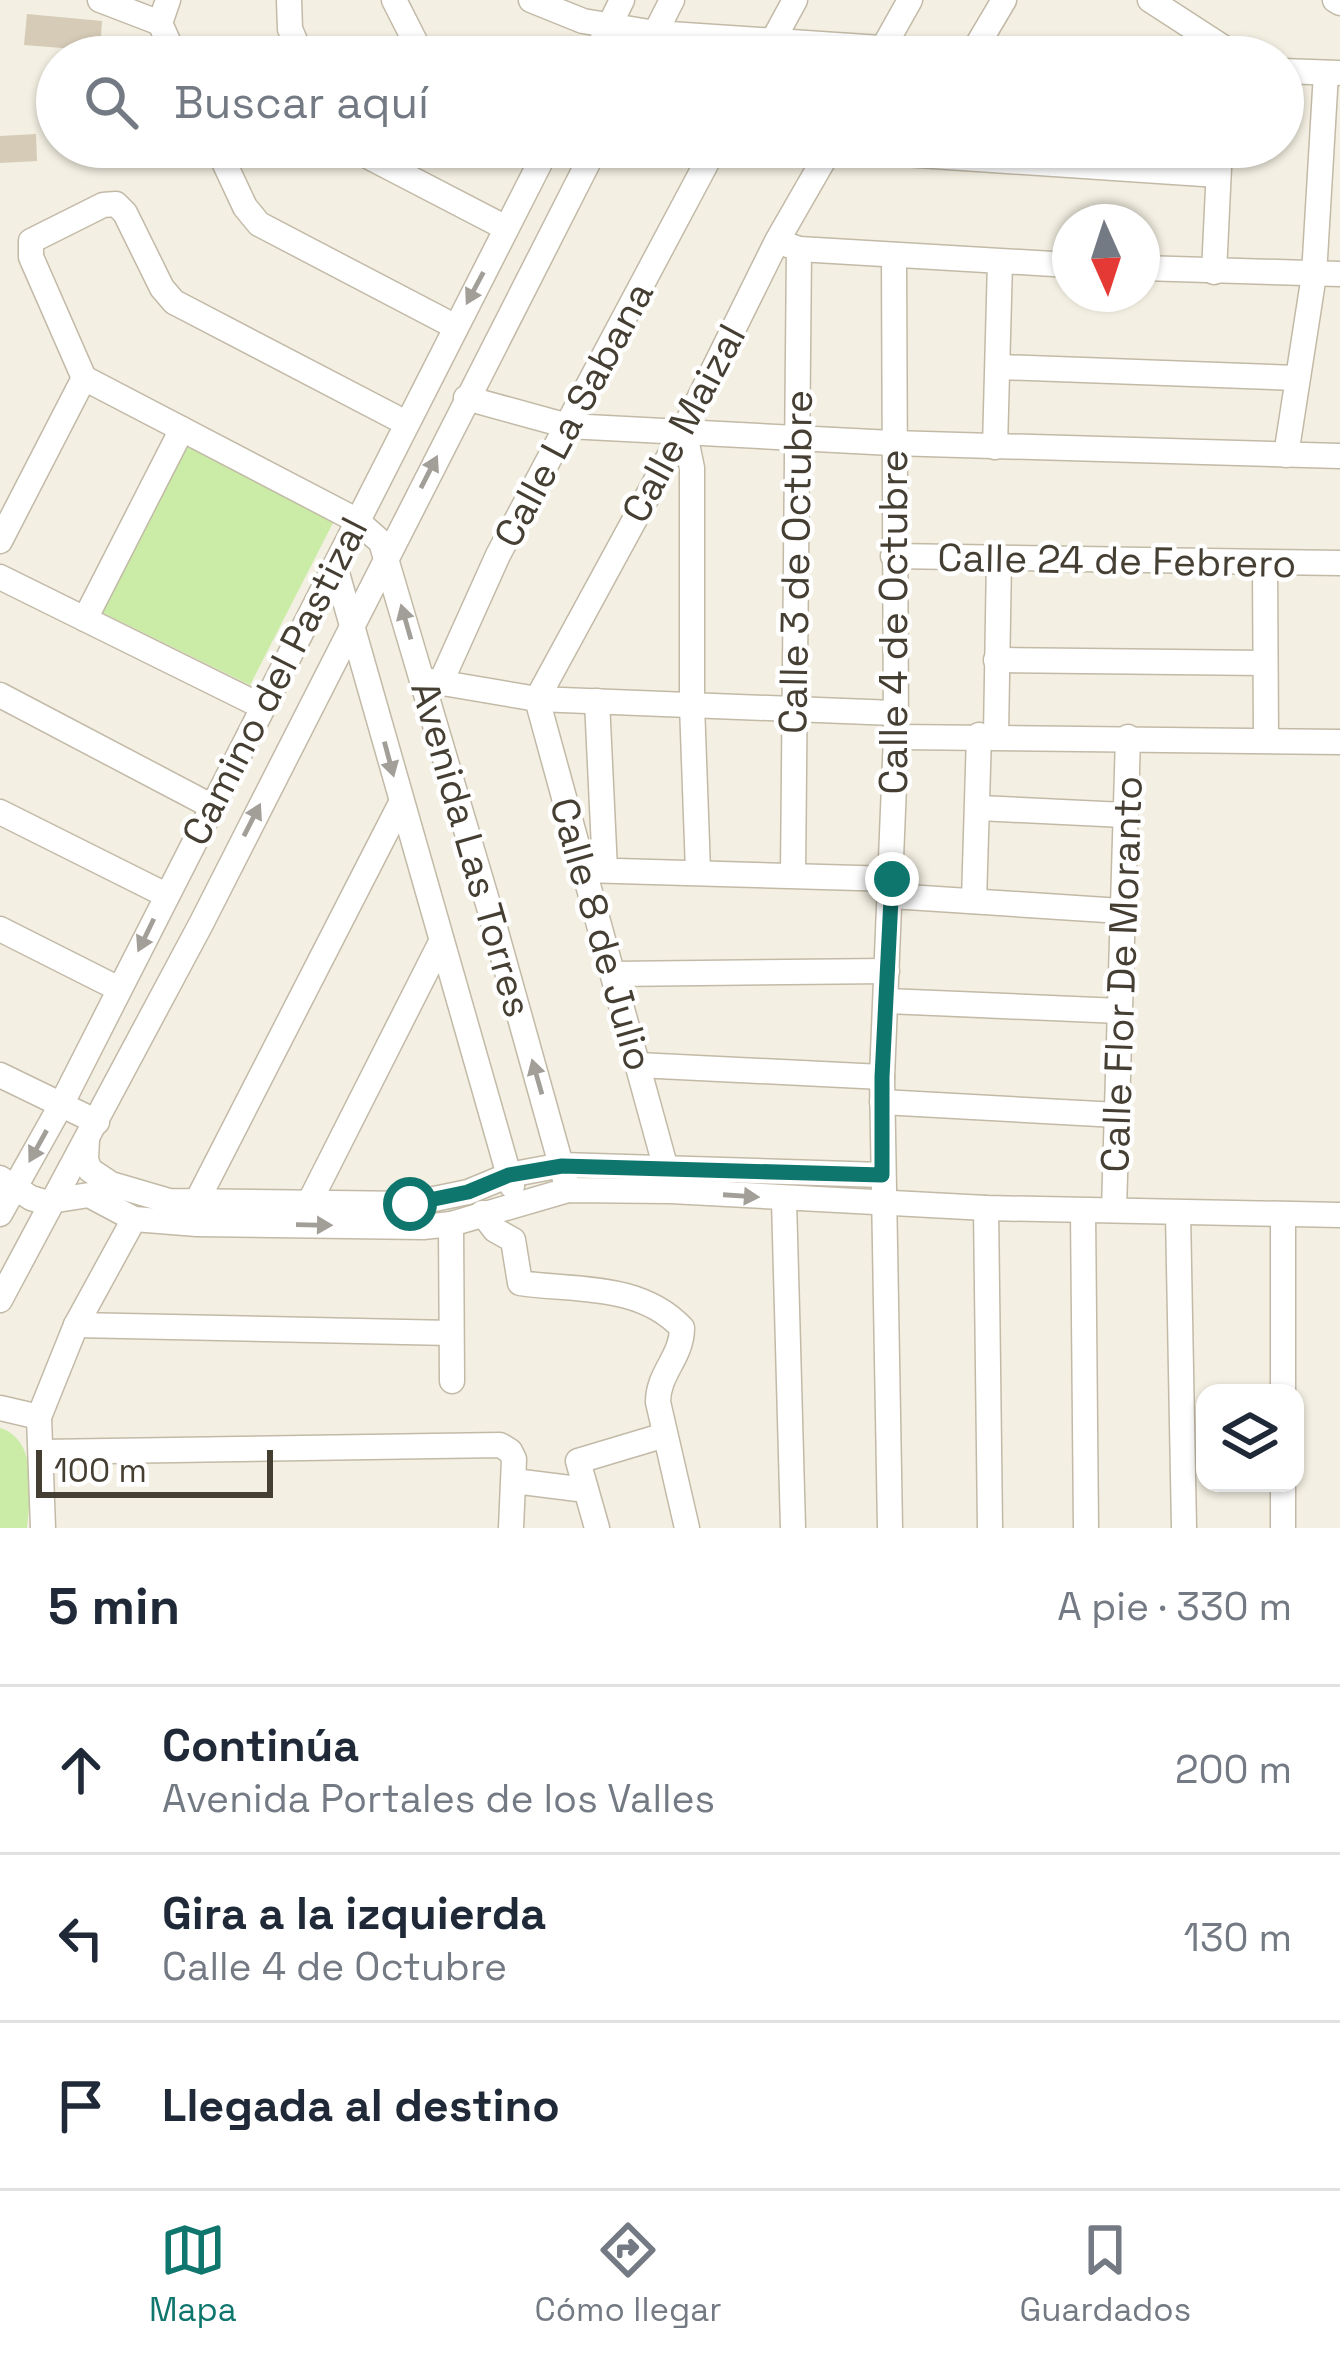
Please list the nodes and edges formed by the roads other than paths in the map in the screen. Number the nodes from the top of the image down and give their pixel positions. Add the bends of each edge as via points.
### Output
1 (100, 0) edge
2 (289, 0) edge
3 (394, 0) edge
4 (531, 0) edge
5 (622, 0) edge
6 (672, 0) edge
7 (795, 0) edge
8 (910, 0) edge
9 (1004, 0) edge
10 (1150, 0) edge
11 (164, 12) edge
12 (609, 26) junction
13 (656, 33) junction
14 (293, 36) edge
15 (412, 36) edge
16 (604, 36) edge
17 (654, 36) edge
18 (676, 36) edge
19 (776, 36) edge
20 (889, 36) edge
21 (983, 36) edge
22 (1206, 36) edge
23 (1333, 73) edge
24 (226, 168) edge
25 (390, 168) edge
26 (537, 168) edge
27 (585, 168) edge
28 (704, 168) edge
29 (821, 168) edge
30 (1117, 168) edge
31 (1218, 168) edge
32 (1218, 175) junction
33 (506, 228) junction
34 (788, 245) junction
35 (894, 256) junction
36 (1000, 262) junction
37 (1052, 264) edge
38 (1160, 269) edge
39 (1214, 272) junction
40 (1340, 274) edge
41 (1314, 275) junction
42 (454, 326) junction
43 (1000, 368) junction
44 (84, 378) junction
45 (1297, 379) junction
46 (466, 398) junction
47 (406, 423) junction
48 (568, 426) junction
49 (182, 429) junction
50 (684, 430) junction
51 (796, 436) junction
52 (892, 442) junction
53 (995, 447) junction
54 (1286, 455) junction
55 (1340, 456) edge
56 (356, 520) junction
57 (0, 541) edge
58 (387, 556) junction
59 (893, 556) junction
60 (999, 559) junction
61 (1340, 562) edge
62 (1265, 564) junction
63 (335, 566) junction
64 (0, 577) edge
65 (85, 619) junction
66 (352, 622) junction
67 (996, 660) junction
68 (1265, 663) junction
69 (431, 682) junction
70 (0, 695) edge
71 (537, 700) junction
72 (597, 700) junction
73 (692, 705) junction
74 (263, 707) junction
75 (792, 711) junction
76 (895, 725) junction
77 (987, 735) junction
78 (1128, 737) junction
79 (1266, 739) junction
80 (1340, 742) edge
81 (400, 803) junction
82 (211, 806) junction
83 (979, 808) junction
84 (0, 812) edge
85 (1124, 815) junction
86 (594, 870) junction
87 (698, 871) junction
88 (793, 874) junction
89 (892, 888) junction
90 (166, 896) junction
91 (974, 901) junction
92 (1121, 911) junction
93 (0, 929) edge
94 (442, 942) junction
95 (887, 971) junction
96 (614, 974) junction
97 (119, 989) junction
98 (887, 1001) junction
99 (1120, 1011) junction
100 (638, 1065) junction
101 (0, 1075) edge
102 (882, 1089) junction
103 (61, 1105) junction
104 (1117, 1115) junction
105 (92, 1130) junction
106 (666, 1168) junction
107 (509, 1175) junction
108 (882, 1175) junction
109 (565, 1178) junction
110 (7, 1182) edge
111 (55, 1200) junction
112 (784, 1200) junction
113 (310, 1202) junction
114 (515, 1202) junction
115 (882, 1203) junction
116 (986, 1208) junction
117 (1114, 1210) junction
118 (197, 1211) junction
119 (1083, 1211) junction
120 (1178, 1213) junction
121 (0, 1214) edge
122 (482, 1214) junction
123 (1283, 1215) junction
124 (1340, 1215) edge
125 (134, 1219) junction
126 (451, 1224) junction
127 (0, 1300) edge
128 (76, 1325) junction
129 (451, 1333) junction
130 (452, 1381) dead end
131 (1283, 1384) edge
132 (0, 1408) edge
133 (39, 1417) junction
134 (665, 1435) junction
135 (44, 1451) junction
136 (514, 1481) junction
137 (586, 1490) junction
138 (1283, 1492) edge
139 (44, 1528) edge
140 (511, 1528) edge
141 (597, 1528) edge
142 (686, 1528) edge
143 (794, 1528) edge
144 (890, 1528) edge
145 (990, 1528) edge
146 (1086, 1528) edge
147 (1184, 1528) edge
148 (1282, 1528) edge

1 - 11 street
2 - 14 street
3 - 15 street
4 - 12 street
5 - 12 street
6 - 13 street
7 - 19 street
8 - 20 street
9 - 21 street
10 - 22 street
12 - 13 street
12 - 16 street
13 - 17 street
13 - 18 street
23 - 41 street
24 - 42 street via 260,224
25 - 33 street
26 - 33 street, Camino del Pastizal
27 - 46 street, Camino del Pastizal
28 - 48 street, Calle La Sabana
29 - 34 street, Calle Maizal
30 - 32 street
31 - 32 street
32 - 39 street
33 -> 42 street, Camino del Pastizal
34 - 35 street
34 - 50 street, Calle Maizal
34 - 51 street, Calle 3 de Octubre
35 - 36 street
35 - 52 street, Calle 4 de Octubre
36 - 37 street
36 - 43 street
38 - 39 street
39 - 41 street
40 - 41 street
41 - 45 street
42 - 47 street, Camino del Pastizal
43 - 45 street
43 - 53 street
44 - 47 street via 29,247 35,236 113,204 175,302
44 - 49 street
44 - 57 street
45 - 54 street
46 - 48 street
58 -> 46 street, Camino del Pastizal
47 - 56 street, Camino del Pastizal
48 - 50 street
48 - 69 street, Calle La Sabana
49 - 56 street
49 - 65 street
50 - 51 street
50 - 71 street, Calle Maizal
50 - 73 street via 692,468
51 - 52 street
51 - 75 street, Calle 3 de Octubre
52 - 53 street
52 - 59 street, Calle 4 de Octubre
53 - 54 street
54 - 55 street
56 - 58 street, Avenida Las Torres
56 - 63 street, Camino del Pastizal
58 - 66 street, Camino del Pastizal
69 -> 58 street, Avenida Las Torres
59 - 60 street, Calle 24 de Febrero
59 - 76 street, Calle 4 de Octubre
60 - 62 street, Calle 24 de Febrero
60 - 67 street
61 - 62 street, Calle 24 de Febrero
62 - 68 street
63 - 66 street, Avenida Las Torres
63 - 74 street, Camino del Pastizal
64 - 65 street
65 - 74 street
66 -> 81 street, Avenida Las Torres
105 -> 66 street, Camino del Pastizal
67 - 68 street
67 - 77 street
68 - 79 street
69 - 71 street
109 -> 69 street, Avenida Las Torres
70 - 82 street
71 - 72 street
71 - 86 street, Calle 8 de Julio
72 - 73 street
72 - 86 street
73 - 75 street
73 - 87 street
74 - 82 street, Camino del Pastizal
75 - 76 street
75 - 88 street, Calle 3 de Octubre
76 - 77 street
76 - 89 street, Calle 4 de Octubre
77 - 78 street
77 - 83 street
78 - 79 street
78 - 85 street, Calle Flor De Moranto
79 - 80 street
81 - 94 street, Avenida Las Torres
81 - 118 street
82 - 90 street, Camino del Pastizal
83 - 85 street
83 - 91 street
84 - 90 street
85 - 92 street, Calle Flor De Moranto
86 - 87 street
86 - 96 street, Calle 8 de Julio
87 - 88 street
88 - 89 street
89 - 91 street
89 - 95 street, Calle 4 de Octubre
90 -> 97 street, Camino del Pastizal
91 - 92 street
92 - 99 street, Calle Flor De Moranto
93 - 97 street
94 - 107 street, Avenida Las Torres
94 - 113 street
95 - 96 street
95 - 98 street, Calle 4 de Octubre
96 - 100 street, Calle 8 de Julio
97 - 103 street, Camino del Pastizal
98 - 99 street
98 - 102 street, Calle 4 de Octubre
99 - 104 street, Calle Flor De Moranto
100 - 102 street
100 - 106 street, Calle 8 de Julio
101 - 103 street
102 - 104 street
102 - 108 street, Calle 4 de Octubre
103 - 105 street
103 -> 110 street, Camino del Pastizal
104 - 117 street, Calle Flor De Moranto
105 - 111 street, Camino del Pastizal
105 - 118 street via 90,1170
106 - 108 street
106 - 109 street
107 - 109 street
107 - 113 street via 410,1204
107 - 114 street, Avenida Las Torres
108 - 115 street, Calle 4 de Octubre
109 -> 112 street
109 - 114 street
110 - 111 street via 31,1198
110 - 121 street, Camino del Pastizal
111 - 125 street via 89,1196
111 - 127 street, Camino del Pastizal
112 - 115 street
112 - 143 street
113 - 118 street
114 - 122 street
115 - 116 street
115 - 144 street, Calle 4 de Octubre
116 - 119 street
116 - 145 street
117 - 119 street
117 - 120 street
118 - 125 street
118 -> 126 street
119 - 146 street
120 - 123 street
120 - 147 street
122 - 126 street
122 - 134 street via 513,1240 520,1282 598,1289 642,1302 682,1328 658,1384
123 - 124 street
123 - 131 street
125 - 128 street
126 - 129 street
128 - 129 street
128 - 133 street
129 - 130 street
132 - 133 street
133 - 135 street
134 - 137 street via 578,1461
134 - 142 street
135 - 136 street via 489,1444 510,1451
135 - 139 street
136 - 137 street
136 - 140 street
137 - 141 street
138 - 148 street

